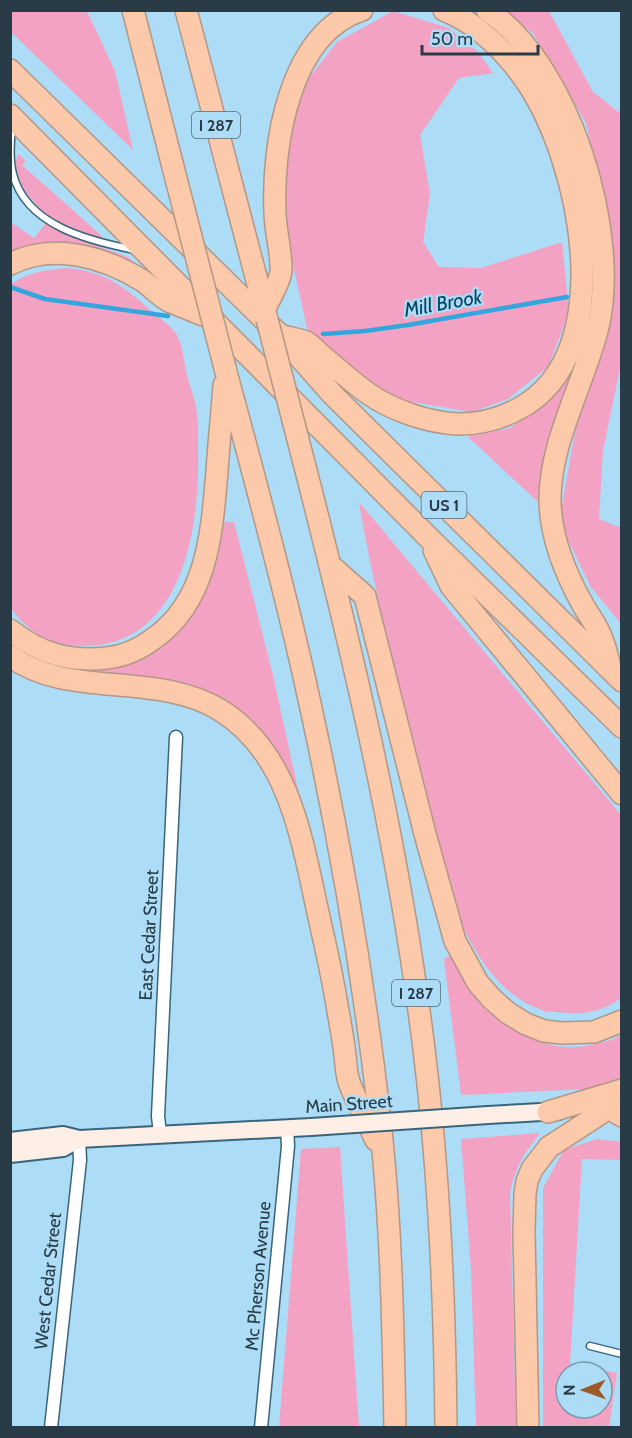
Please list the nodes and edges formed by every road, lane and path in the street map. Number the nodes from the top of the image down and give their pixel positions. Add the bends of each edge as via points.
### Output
1 (186, 10) edge
2 (362, 10) edge
3 (444, 10) edge
4 (487, 10) edge
5 (132, 13) edge
6 (10, 70) edge
7 (11, 116) edge
8 (145, 252) junction
9 (10, 264) edge
10 (213, 319) junction
11 (270, 321) junction
12 (229, 401) junction
13 (426, 536) junction
14 (330, 565) junction
15 (10, 630) edge
16 (10, 656) edge
17 (617, 676) edge
18 (621, 728) edge
19 (176, 737) dead end
20 (621, 794) edge
21 (621, 1022) edge
22 (621, 1090) edge
23 (617, 1110) edge
24 (548, 1112) junction
25 (287, 1128) junction
26 (160, 1134) junction
27 (79, 1139) junction
28 (10, 1141) edge
29 (10, 1154) edge
30 (382, 1154) junction
31 (590, 1346) dead end
32 (621, 1354) edge
33 (51, 1428) edge
34 (261, 1428) edge
35 (395, 1428) edge
36 (446, 1428) edge
37 (528, 1428) edge

1 - 11 highway, I 287
2 - 11 highway via 327,31 317,42 304,59 288,103 274,188 281,272
3 - 11 highway via 491,41 529,86 556,144 569,184 583,271 578,326 560,371 533,401 515,411 475,423 441,422 398,409 367,393 307,343
4 - 17 highway via 534,57 550,83 579,146 597,214 604,273 601,309 592,350 554,464 551,514 560,555
5 - 12 highway, I 287, bridge via 225,368
6 - 11 highway, US 1
7 - 8 highway, US 1
7 - 8 lane via 13,172 29,203 59,227 102,243
8 - 10 highway, US 1
9 - 10 highway via 53,254 103,261 145,282 167,300
10 - 13 highway, US 1
11 - 14 highway, I 287, bridge
11 - 17 highway, US 1 via 333,395
12 - 15 highway via 210,543 196,586 171,624 131,651 91,660 43,651
12 - 30 highway via 303,671 325,775 368,1033
13 - 18 highway, US 1
13 - 20 highway via 451,586
14 - 21 highway via 365,596 455,941 478,983 508,1013 544,1030 594,1032
14 - 36 highway, I 287 via 386,812 425,1063 435,1160
16 - 30 highway via 49,674 149,687 195,698 234,720 264,751 296,820 337,1003 349,1080
19 - 26 street, East Cedar Street
22 - 24 highway
23 - 24 main road, Main Street
23 - 37 highway via 549,1147 527,1181 524,1232
24 - 25 main road, Main Street, bridge
25 - 26 main road, Main Street
25 - 34 street, Mc Pherson Avenue
26 - 27 main road, Main Street
27 - 28 main road, Main Street via 63,1136
27 - 29 main road, Main Street via 63,1148
27 - 33 street, West Cedar Street via 80,1160
30 - 35 highway
31 - 32 lane

